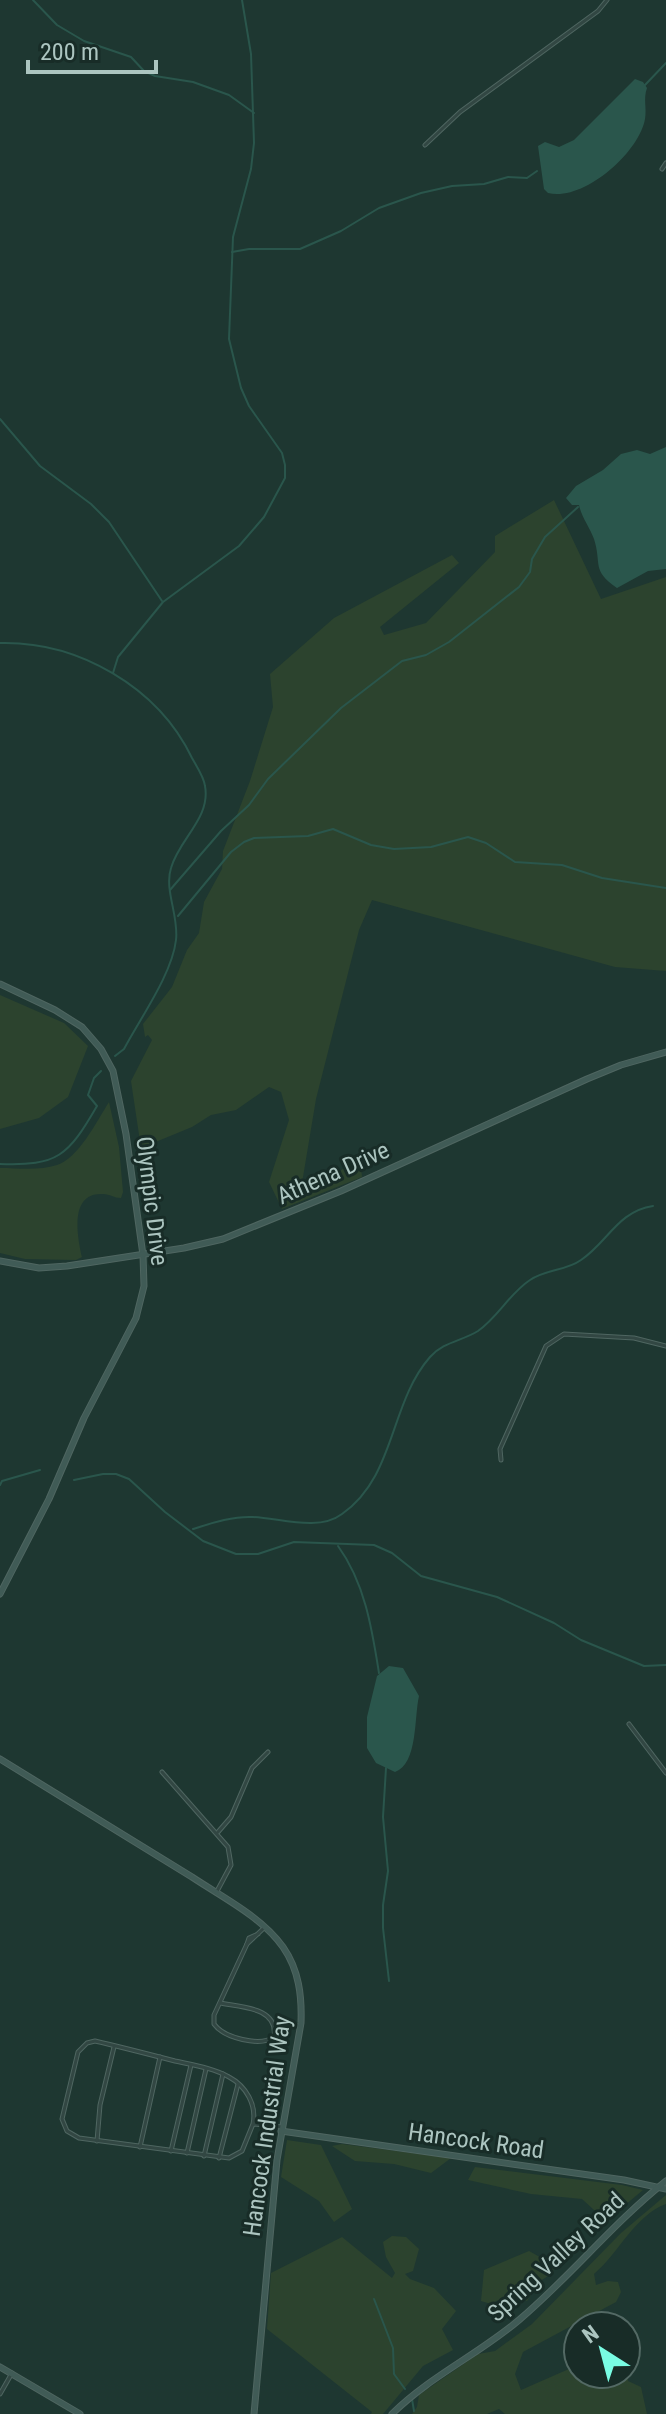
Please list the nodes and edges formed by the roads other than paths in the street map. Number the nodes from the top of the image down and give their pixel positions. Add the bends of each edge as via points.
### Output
1 (607, 0) edge
2 (425, 145) dead end
3 (666, 163) edge
4 (662, 169) dead end
5 (0, 984) edge
6 (666, 1052) edge
7 (143, 1255) junction
8 (0, 1261) edge
9 (666, 1346) edge
10 (501, 1460) dead end
11 (0, 1594) edge
12 (629, 1724) dead end
13 (268, 1752) dead end
14 (0, 1759) edge
15 (162, 1772) dead end
16 (666, 1773) edge
17 (218, 1833) junction
18 (216, 1893) junction
19 (265, 1927) junction
20 (220, 2003) junction
21 (114, 2046) junction
22 (160, 2057) junction
23 (191, 2064) junction
24 (206, 2069) junction
25 (223, 2074) junction
26 (238, 2084) junction
27 (253, 2124) junction
28 (282, 2129) junction
29 (97, 2141) junction
30 (140, 2147) junction
31 (171, 2151) junction
32 (187, 2153) junction
33 (204, 2156) junction
34 (219, 2158) junction
35 (666, 2181) edge
36 (662, 2188) edge
37 (0, 2367) edge
38 (12, 2373) junction
39 (0, 2394) edge
40 (80, 2414) edge
41 (254, 2414) edge
42 (392, 2414) edge

1 - 2 street via 460,112
3 - 4 street
5 - 7 street, Olympic Drive via 82,1027 113,1071
6 - 7 street, Athena Drive via 587,1079 249,1230 203,1245
7 - 8 street, Athena Drive via 39,1268
7 - 11 street, Olympic Drive via 144,1286 136,1318
9 - 10 street via 634,1338 559,1336 546,1346 500,1449
12 - 16 street
13 - 17 street via 252,1768 231,1817
14 - 18 street, Hancock Industrial Way
15 - 17 street
17 - 18 street via 231,1865
18 - 19 street, Hancock Industrial Way
19 - 20 street via 249,1938
19 - 28 street, Hancock Industrial Way via 290,1958 302,2003
20 - 20 street via 213,2020 222,2032 263,2042 274,2037 272,2021 263,2012
21 - 22 street
21 - 29 street
21 - 29 street via 92,2041 80,2047 62,2119 75,2137
22 - 23 street
22 - 30 street
23 - 24 street
23 - 31 street
24 - 25 street
24 - 32 street
25 - 26 street
25 - 33 street
26 - 27 street via 253,2106
26 - 34 street
27 - 28 street
27 - 34 street via 239,2153
28 - 36 street, Hancock Road
28 - 41 street, Hancock Industrial Way
29 - 30 street
30 - 31 street
31 - 32 street
32 - 33 street
33 - 34 street
35 - 36 street, Spring Valley Road
36 - 42 street, Spring Valley Road via 612,2228 519,2320
37 - 38 street
38 - 39 street
38 - 40 street

